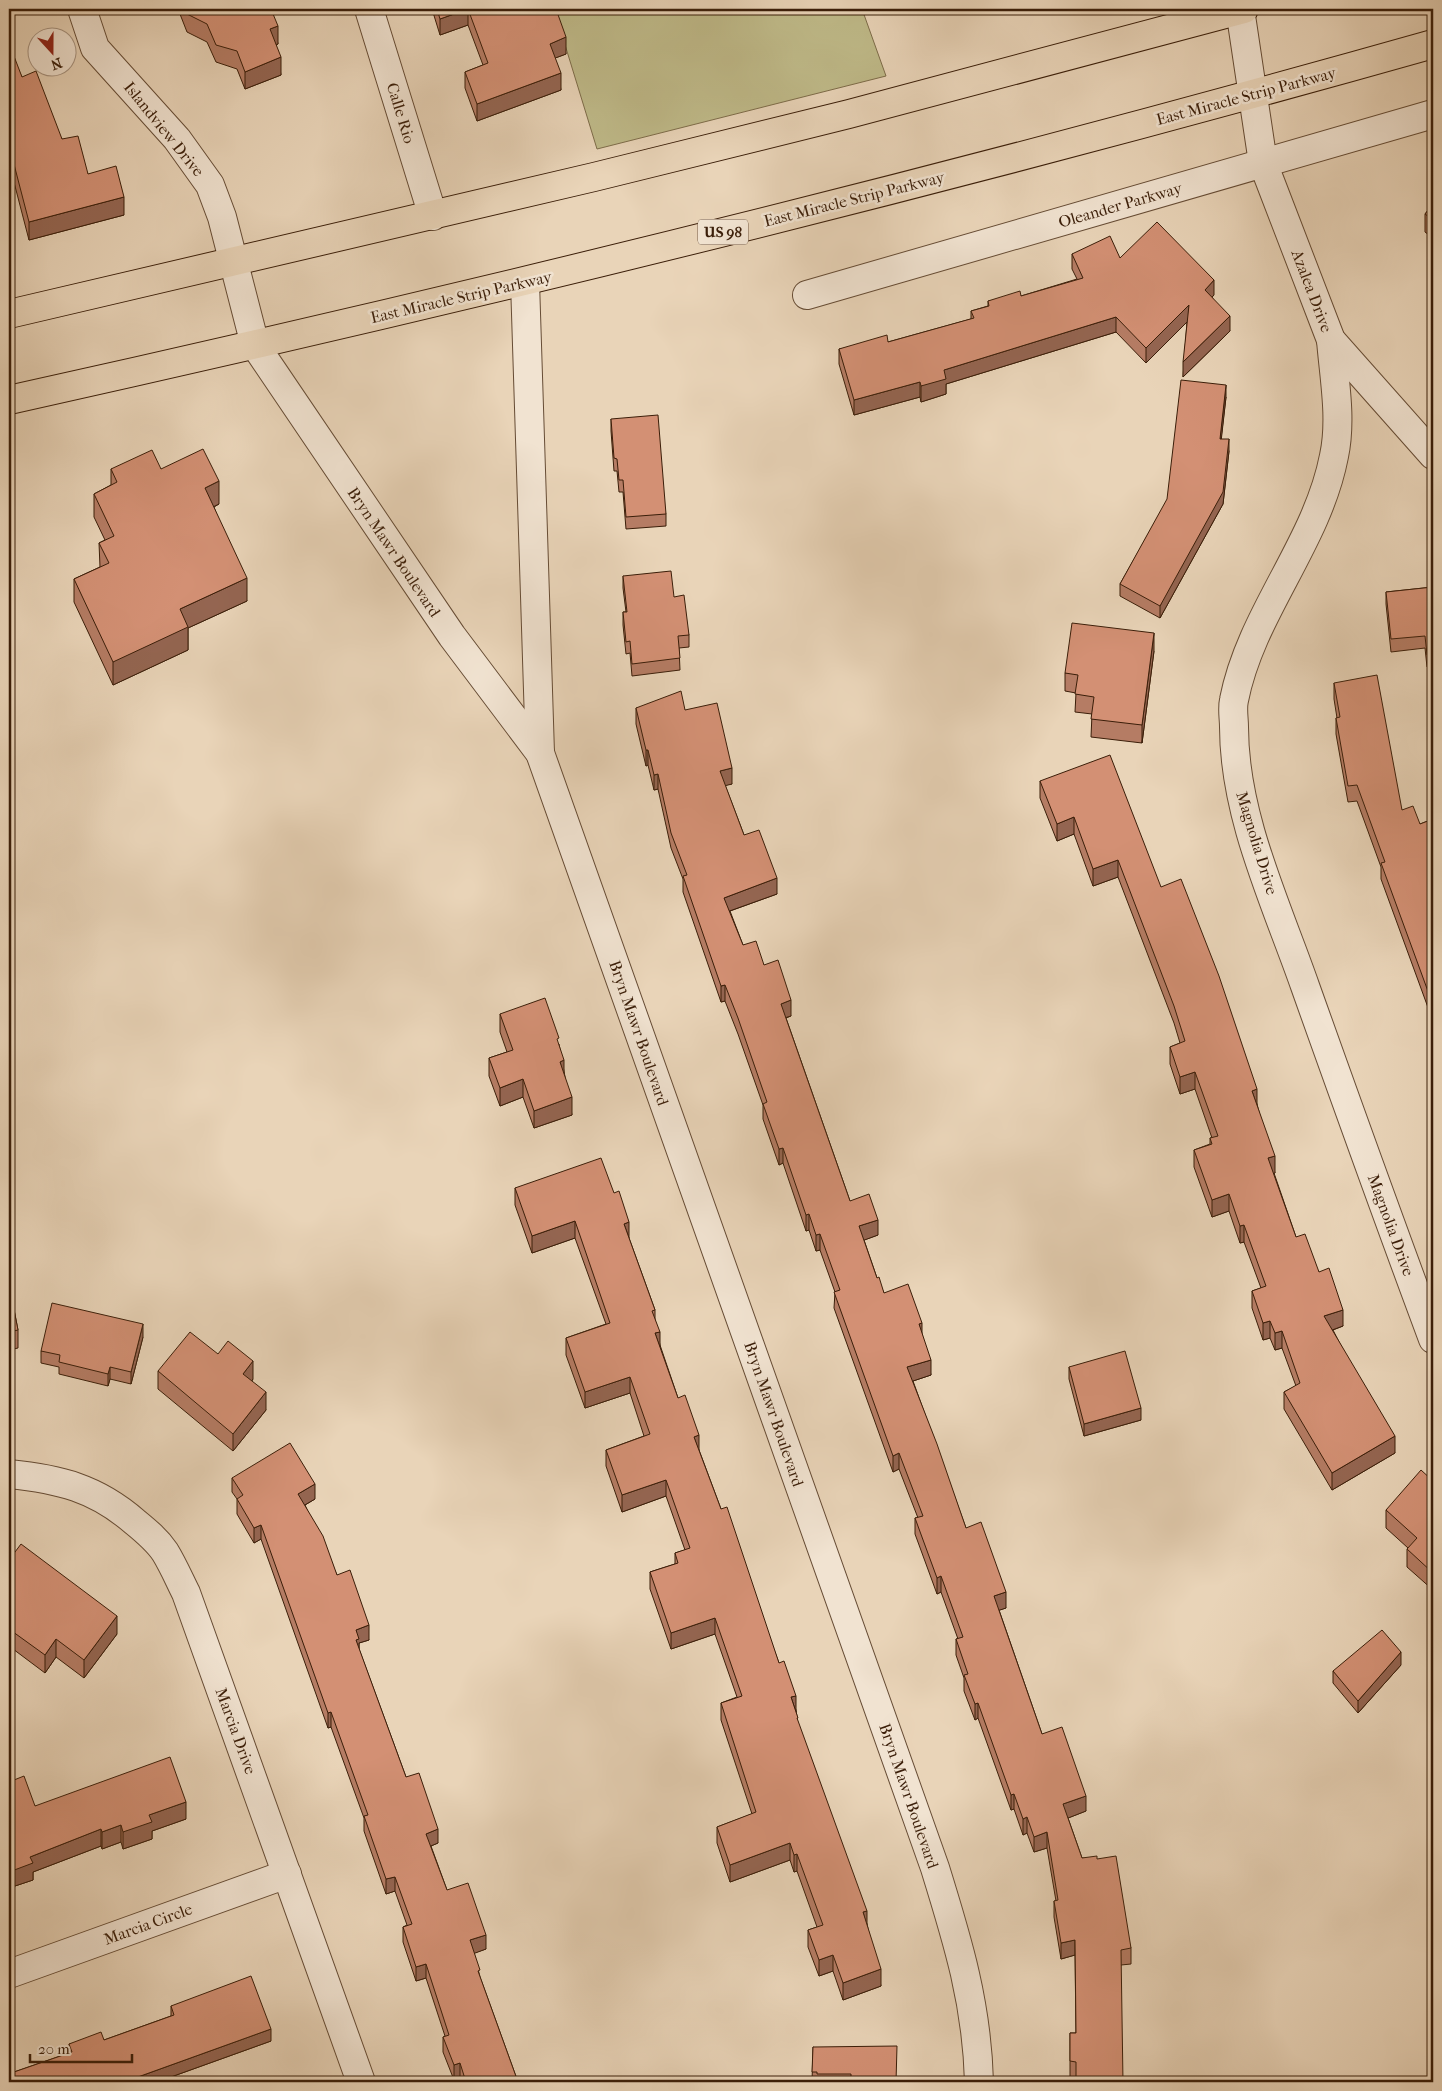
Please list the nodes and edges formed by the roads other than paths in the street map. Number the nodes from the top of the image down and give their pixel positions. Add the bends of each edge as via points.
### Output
1 (82, 9) edge
2 (369, 9) edge
3 (1242, 9) edge
4 (1433, 44) edge
5 (1253, 95) junction
6 (1433, 114) edge
7 (1263, 163) junction
8 (434, 216) junction
9 (234, 262) junction
10 (525, 282) junction
11 (807, 296) dead end
12 (9, 314) edge
13 (1331, 340) junction
14 (255, 345) junction
15 (9, 400) edge
16 (1433, 454) edge
17 (540, 753) junction
18 (1433, 1339) edge
19 (9, 1474) edge
20 (287, 1874) junction
21 (9, 1974) edge
22 (360, 2082) edge
23 (979, 2082) edge

1 - 9 street, Islandview Drive via 95,48 177,139 210,185
2 - 8 street, Calle Rio
3 - 5 street, Azalea Drive
3 - 8 highway via 849,114
4 - 5 highway, East Miracle Strip Parkway / US 98
5 - 7 street, Azalea Drive
5 - 10 highway, East Miracle Strip Parkway / US 98
6 - 7 street, Oleander Parkway
7 - 11 street, Oleander Parkway
7 - 13 street, Azalea Drive
8 - 9 highway
9 - 12 highway
9 - 14 street, Islandview Drive
10 - 14 highway, East Miracle Strip Parkway / US 98
10 - 17 street, Bryn Mawr Boulevard
13 - 16 street, Azalea Drive
13 - 18 street, Magnolia Drive via 1337,426 1334,457 1315,517 1265,614 1247,657 1234,702 1234,757 1241,796 1259,855
14 - 15 highway, East Miracle Strip Parkway / US 98
14 - 17 street, Bryn Mawr Boulevard via 452,636
17 - 23 street, Bryn Mawr Boulevard via 934,1868 971,1996 978,2042
19 - 20 street, Marcia Drive via 48,1478 85,1489 119,1508 149,1533 164,1551 186,1593
20 - 21 street, Marcia Circle
20 - 22 street, Marcia Drive

